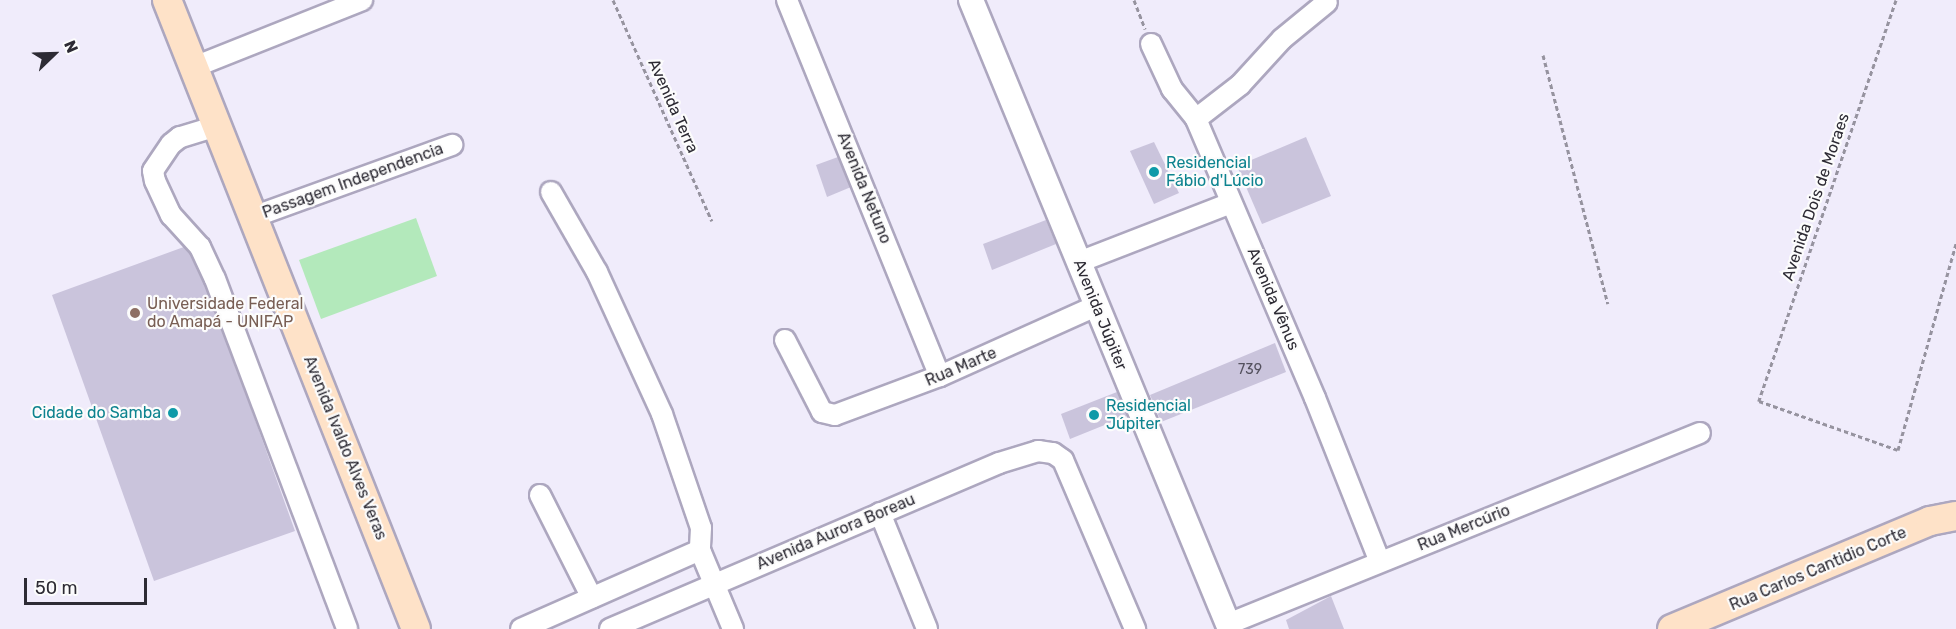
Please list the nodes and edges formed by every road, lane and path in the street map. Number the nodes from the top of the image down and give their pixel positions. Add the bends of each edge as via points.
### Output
1 (167, 0) edge
2 (362, 0) edge
3 (613, 0) edge
4 (787, 0) edge
5 (970, 0) edge
6 (1134, 0) edge
7 (1896, 0) edge
8 (1327, 2) dead end
9 (1151, 44) joint
10 (1543, 55) dead end
11 (194, 67) junction
12 (1196, 119) junction
13 (217, 126) junction
14 (452, 145) dead end
15 (551, 192) dead end
16 (1231, 202) junction
17 (253, 218) junction
18 (712, 221) dead end
19 (1956, 243) edge
20 (1079, 262) junction
21 (1608, 304) dead end
22 (1096, 306) junction
23 (785, 340) dead end
24 (940, 376) junction
25 (1700, 433) dead end
26 (540, 495) dead end
27 (880, 513) junction
28 (1943, 519) edge
29 (700, 550) junction
30 (1380, 562) junction
31 (714, 585) junction
32 (592, 598) junction
33 (1229, 626) edge
34 (526, 628) edge
35 (347, 629) edge
36 (416, 629) edge
37 (610, 629) edge
38 (733, 629) edge
39 (927, 629) edge
40 (1135, 629) edge
41 (1672, 629) edge

1 - 11 main road, Avenida Ivaldo Alves Veras
2 - 11 street
3 - 18 path, Avenida Terra
4 - 24 street, Avenida Netuno
5 - 20 street, Avenida Júpiter
6 - 9 path
7 - 19 path, Avenida Dois de Moraes via 1759,401 1898,450
8 - 12 street via 1282,39 1240,85
9 - 12 street, Avenida Vênus via 1172,89
10 - 21 path
11 - 13 main road, Avenida Ivaldo Alves Veras
12 - 16 street, Avenida Vênus
13 - 17 main road, Avenida Ivaldo Alves Veras
13 - 35 street via 180,137 171,144 153,171 155,181 171,215 200,247 215,279
14 - 17 street, Passagem Independencia
15 - 29 street via 597,272 662,414 701,528
16 - 20 street
16 - 30 street, Avenida Vênus
17 - 36 main road, Avenida Ivaldo Alves Veras
20 - 22 street, Avenida Júpiter
22 - 24 street, Rua Marte
22 - 33 street, Avenida Júpiter
23 - 24 street, Rua Marte via 822,412 840,414
25 - 30 street, Rua Mercúrio
26 - 32 street
27 - 31 street, Avenida Aurora Boreau
27 - 39 street
27 - 40 street, Avenida Aurora Boreau via 1022,455 1053,453 1063,460
28 - 41 main road, Rua Carlos Cantidio Corte
29 - 31 street
29 - 32 street
30 - 33 street, Rua Mercúrio
31 - 37 street, Avenida Aurora Boreau
31 - 38 street
32 - 34 street

